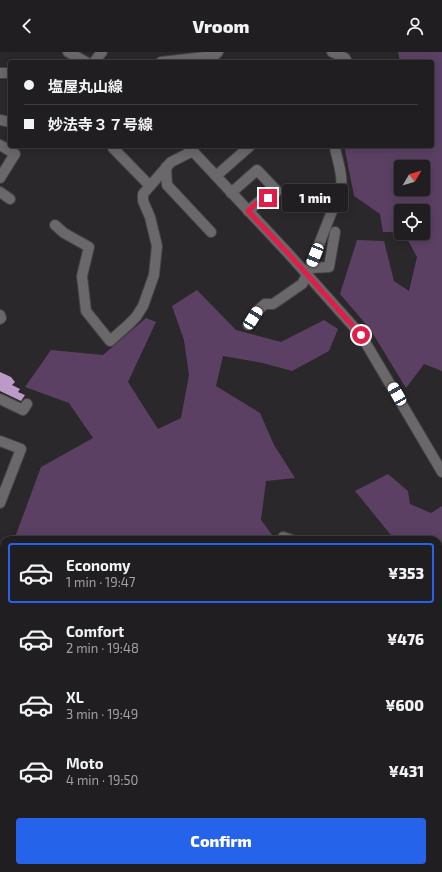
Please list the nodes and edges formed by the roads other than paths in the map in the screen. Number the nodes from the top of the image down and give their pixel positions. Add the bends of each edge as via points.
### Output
1 (68, 52) edge
2 (102, 52) edge
3 (218, 52) edge
4 (332, 52) edge
5 (82, 60) edge
6 (96, 60) edge
7 (204, 60) edge
8 (346, 60) edge
9 (0, 145) edge
10 (113, 148) dead end
11 (248, 148) edge
12 (335, 148) edge
13 (191, 149) edge
14 (166, 167) junction
15 (216, 176) junction
16 (0, 178) edge
17 (150, 186) junction
18 (0, 192) edge
19 (231, 193) junction
20 (10, 199) dead end
21 (248, 211) junction
22 (56, 225) dead end
23 (211, 232) dead end
24 (335, 232) dead end
25 (309, 271) junction
26 (0, 315) edge
27 (0, 319) edge
28 (248, 325) dead end
29 (0, 399) edge
30 (27, 404) dead end
31 (0, 441) edge
32 (442, 472) edge
33 (4, 481) edge
34 (0, 503) edge

1 - 5 street
2 - 6 street
3 - 7 street
4 - 8 street
9 - 16 street via 15,154
10 - 17 street
11 - 15 street
12 - 25 street via 342,183 340,196
13 - 14 street
13 - 15 street
14 - 17 street
14 - 23 street via 167,186
15 - 19 street
17 - 22 street via 143,194 143,201 157,246 154,275 143,306 136,317 110,341 86,311 82,276 89,247 64,233
18 - 20 street
19 - 21 street
19 - 21 street via 256,170 277,191 260,200
21 - 25 street
24 - 25 street via 329,267
25 - 28 street via 302,284 273,304 265,304
25 - 32 street via 366,341
26 - 27 street
29 - 30 street via 24,410
31 - 33 street via 21,449
33 - 34 street

